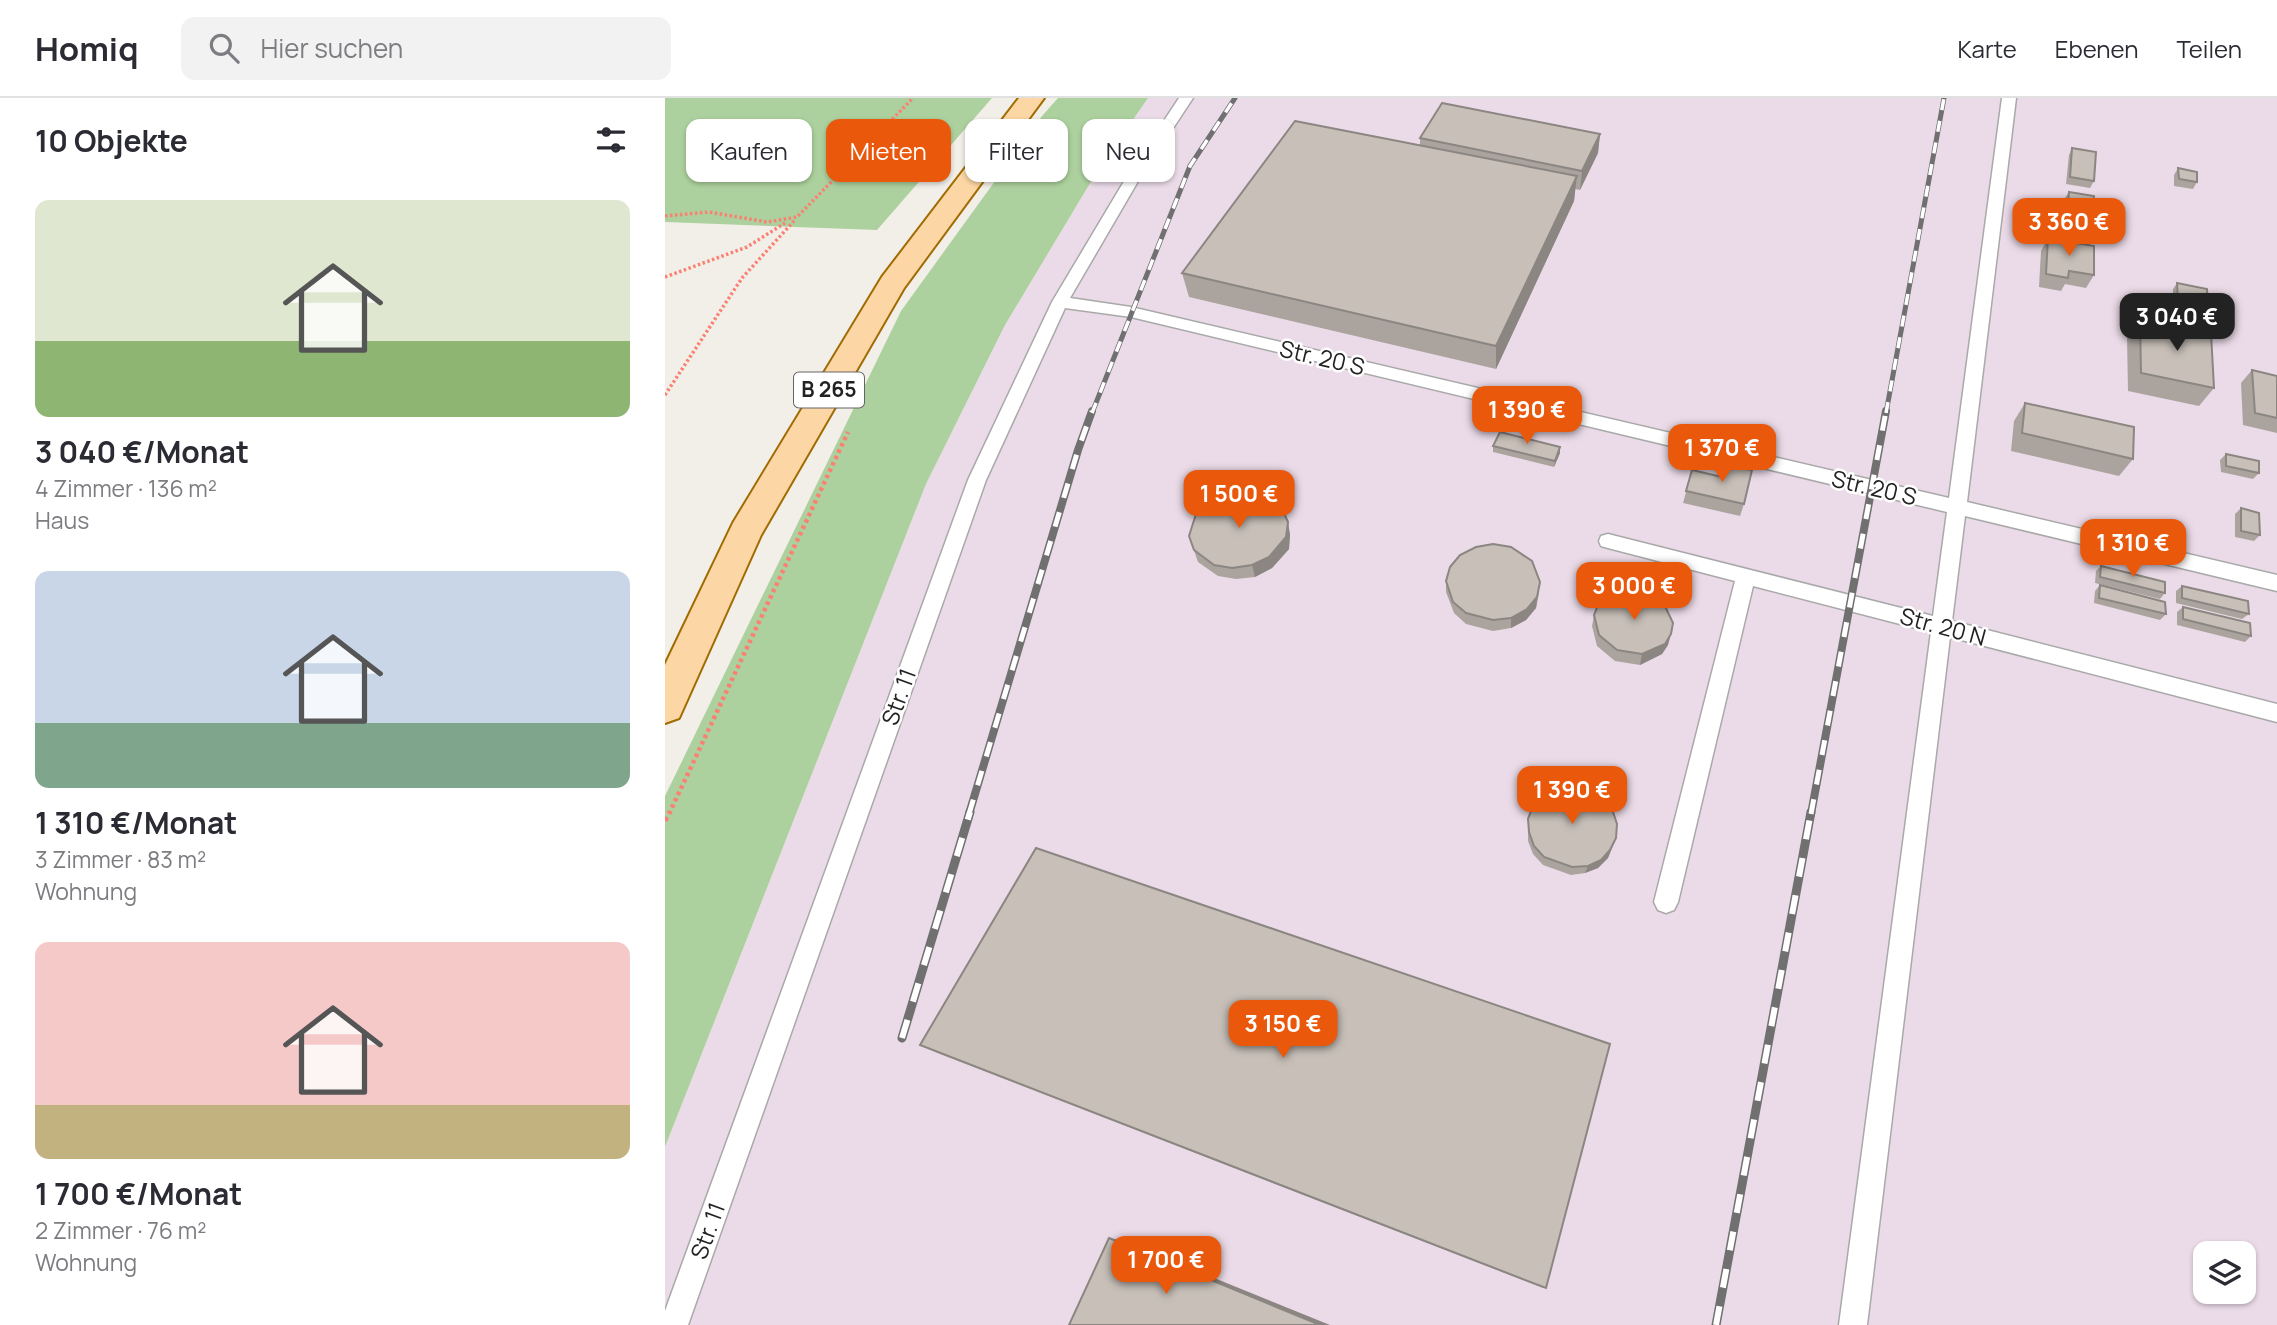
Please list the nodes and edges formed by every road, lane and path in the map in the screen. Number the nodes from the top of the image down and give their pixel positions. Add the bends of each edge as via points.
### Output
1 (913, 98) edge
2 (1032, 98) edge
3 (1186, 98) edge
4 (2009, 98) edge
5 (665, 216) edge
6 (797, 217) junction
7 (786, 223) junction
8 (665, 277) edge
9 (1061, 302) junction
10 (665, 396) edge
11 (853, 420) dead end
12 (1957, 507) junction
13 (1608, 541) dead end
14 (1746, 576) junction
15 (2277, 583) edge
16 (1943, 627) junction
17 (665, 706) edge
18 (2277, 713) edge
19 (665, 821) edge
20 (1666, 902) dead end
21 (674, 1325) edge
22 (1853, 1325) edge

1 - 6 path
2 - 17 main road, B 265 via 892,284 745,532
3 - 9 lane, Str. 11
4 - 12 lane
5 - 7 path via 714,213
6 - 7 path
6 - 10 path via 743,278
7 - 8 path via 747,247
9 - 12 lane, Str. 20 S via 1131,312
9 - 21 lane, Str. 11 via 977,480
11 - 19 path
12 - 15 lane, Str. 20 S
12 - 16 lane
13 - 14 lane, Str. 20 N
14 - 16 lane, Str. 20 N
14 - 20 lane
16 - 18 lane, Str. 20 N
16 - 22 lane

